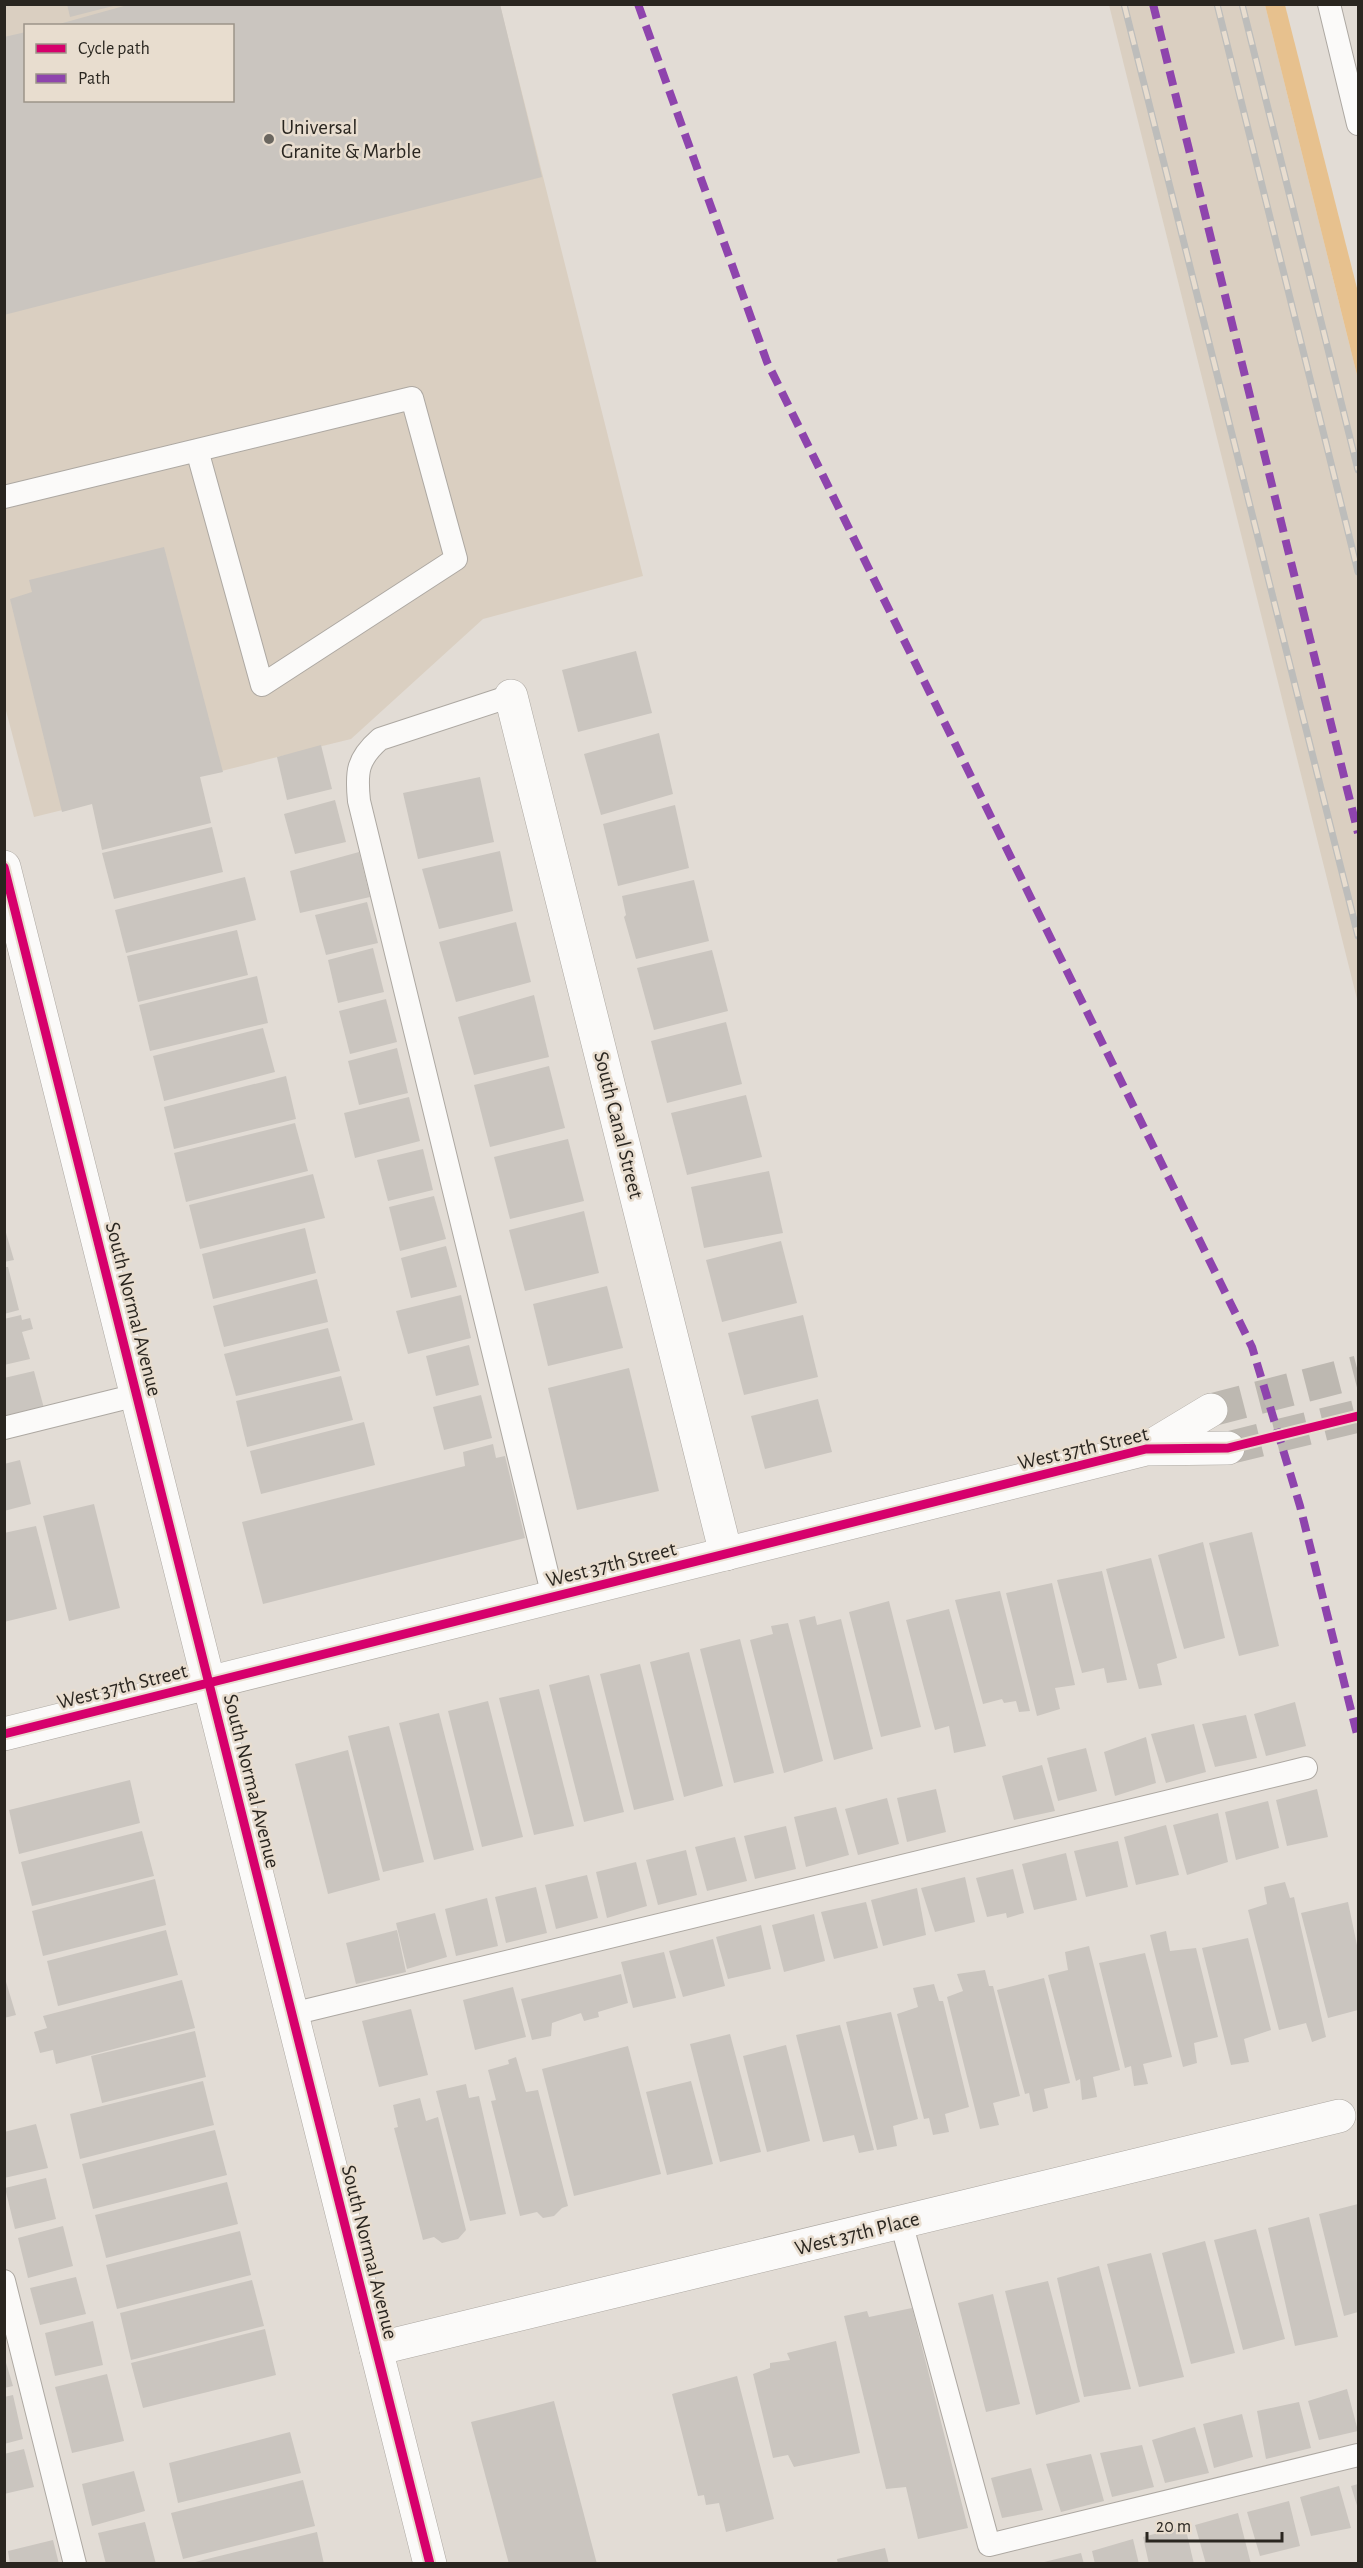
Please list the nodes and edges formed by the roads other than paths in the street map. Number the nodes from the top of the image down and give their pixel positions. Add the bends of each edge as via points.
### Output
1 (1329, 4) edge
2 (1359, 124) edge
3 (197, 450) junction
4 (4, 497) edge
5 (511, 696) joint
6 (4, 867) edge
7 (137, 1395) junction
8 (1211, 1410) tunnel mouth
9 (4, 1428) edge
10 (1228, 1448) tunnel mouth
11 (1146, 1449) junction
12 (726, 1554) junction
13 (553, 1597) junction
14 (209, 1682) junction
15 (4, 1734) edge
16 (1306, 1768) dead end
17 (292, 2014) junction
18 (1339, 2115) dead end
19 (902, 2222) junction
20 (4, 2281) edge
21 (376, 2349) junction
22 (1359, 2455) edge
23 (75, 2564) edge
24 (430, 2564) edge

1 - 2 lane
3 - 3 lane via 412,398 456,559 262,685
3 - 4 lane
5 - 12 street, South Canal Street
5 - 13 lane via 380,739 364,753 357,779 359,801
6 - 7 street, South Normal Avenue
7 - 9 lane
7 - 14 street, South Normal Avenue
8 - 11 street, West 37th Street
10 - 11 street, West 37th Street
11 - 12 street, West 37th Street
12 - 13 street, West 37th Street
13 - 14 street, West 37th Street
14 - 15 street, West 37th Street
14 - 17 street, South Normal Avenue
16 - 17 lane
17 - 21 street, South Normal Avenue
18 - 19 street, West 37th Place
19 - 21 street, West 37th Place
19 - 22 lane via 989,2545
20 - 23 lane
21 - 24 street, South Normal Avenue

